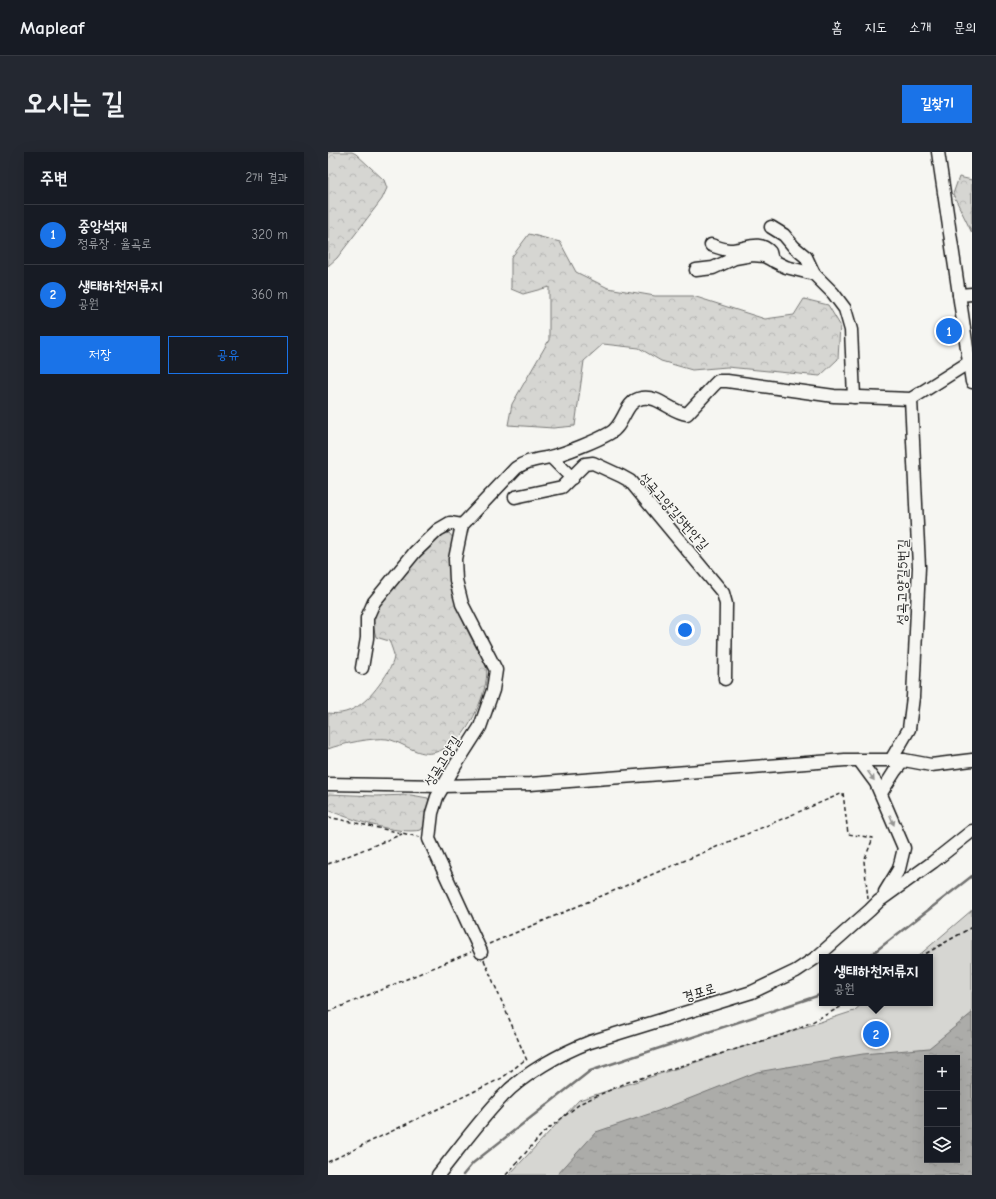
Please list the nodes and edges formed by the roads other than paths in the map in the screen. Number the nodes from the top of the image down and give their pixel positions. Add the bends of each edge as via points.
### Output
1 (938, 152) edge
2 (771, 227) dead end
3 (712, 245) dead end
4 (772, 260) junction
5 (696, 270) dead end
6 (814, 274) junction
7 (972, 294) edge
8 (958, 295) junction
9 (968, 363) junction
10 (972, 382) edge
11 (854, 396) junction
12 (911, 399) junction
13 (551, 457) junction
14 (572, 478) junction
15 (515, 497) dead end
16 (462, 525) junction
17 (362, 668) dead end
18 (725, 679) dead end
19 (859, 760) junction
20 (890, 760) junction
21 (904, 760) junction
22 (972, 760) edge
23 (328, 784) edge
24 (442, 786) junction
25 (881, 793) junction
26 (972, 830) edge
27 (879, 900) junction
28 (480, 950) road end
29 (820, 954) edge
30 (819, 955) edge
31 (438, 1175) edge

1 - 8 street
2 - 6 street via 784,235 806,257
3 - 4 street via 729,250 761,246 770,252
4 - 5 street via 752,255 735,258 713,268
4 - 6 street via 786,267
6 - 11 street via 845,309 851,330
7 - 8 street
8 - 9 street
9 - 10 street
9 - 12 street
11 - 12 street
11 - 13 street via 834,396 718,381 687,414 680,413 652,398 636,399 629,405 613,432
12 - 20 street, 성곡고양길5번길 via 919,567 913,697 909,729
13 - 14 street
13 - 16 street via 526,461 516,468
14 - 15 street, 성곡고양길5번안길 via 562,487
14 - 18 street, 성곡고양길5번안길 via 584,464 592,463 630,481 717,583 726,604
16 - 17 street via 450,523 438,530 415,552 374,602 367,618
16 - 24 street, 성곡고양길 via 455,559 456,580 462,604 496,670 493,690 480,727
19 - 20 street
19 - 24 street via 530,784
19 -> 25 street
20 - 21 street
21 - 22 street via 931,765
21 - 25 street
23 - 24 street
24 - 28 street, 성곡고양길 via 432,813 429,839
25 -> 27 street via 904,848 894,880
26 - 27 street, 경포로 via 933,862
27 - 29 street, 경포로
30 - 31 street, 경포로 via 775,982 752,992 568,1050 526,1077 503,1096

